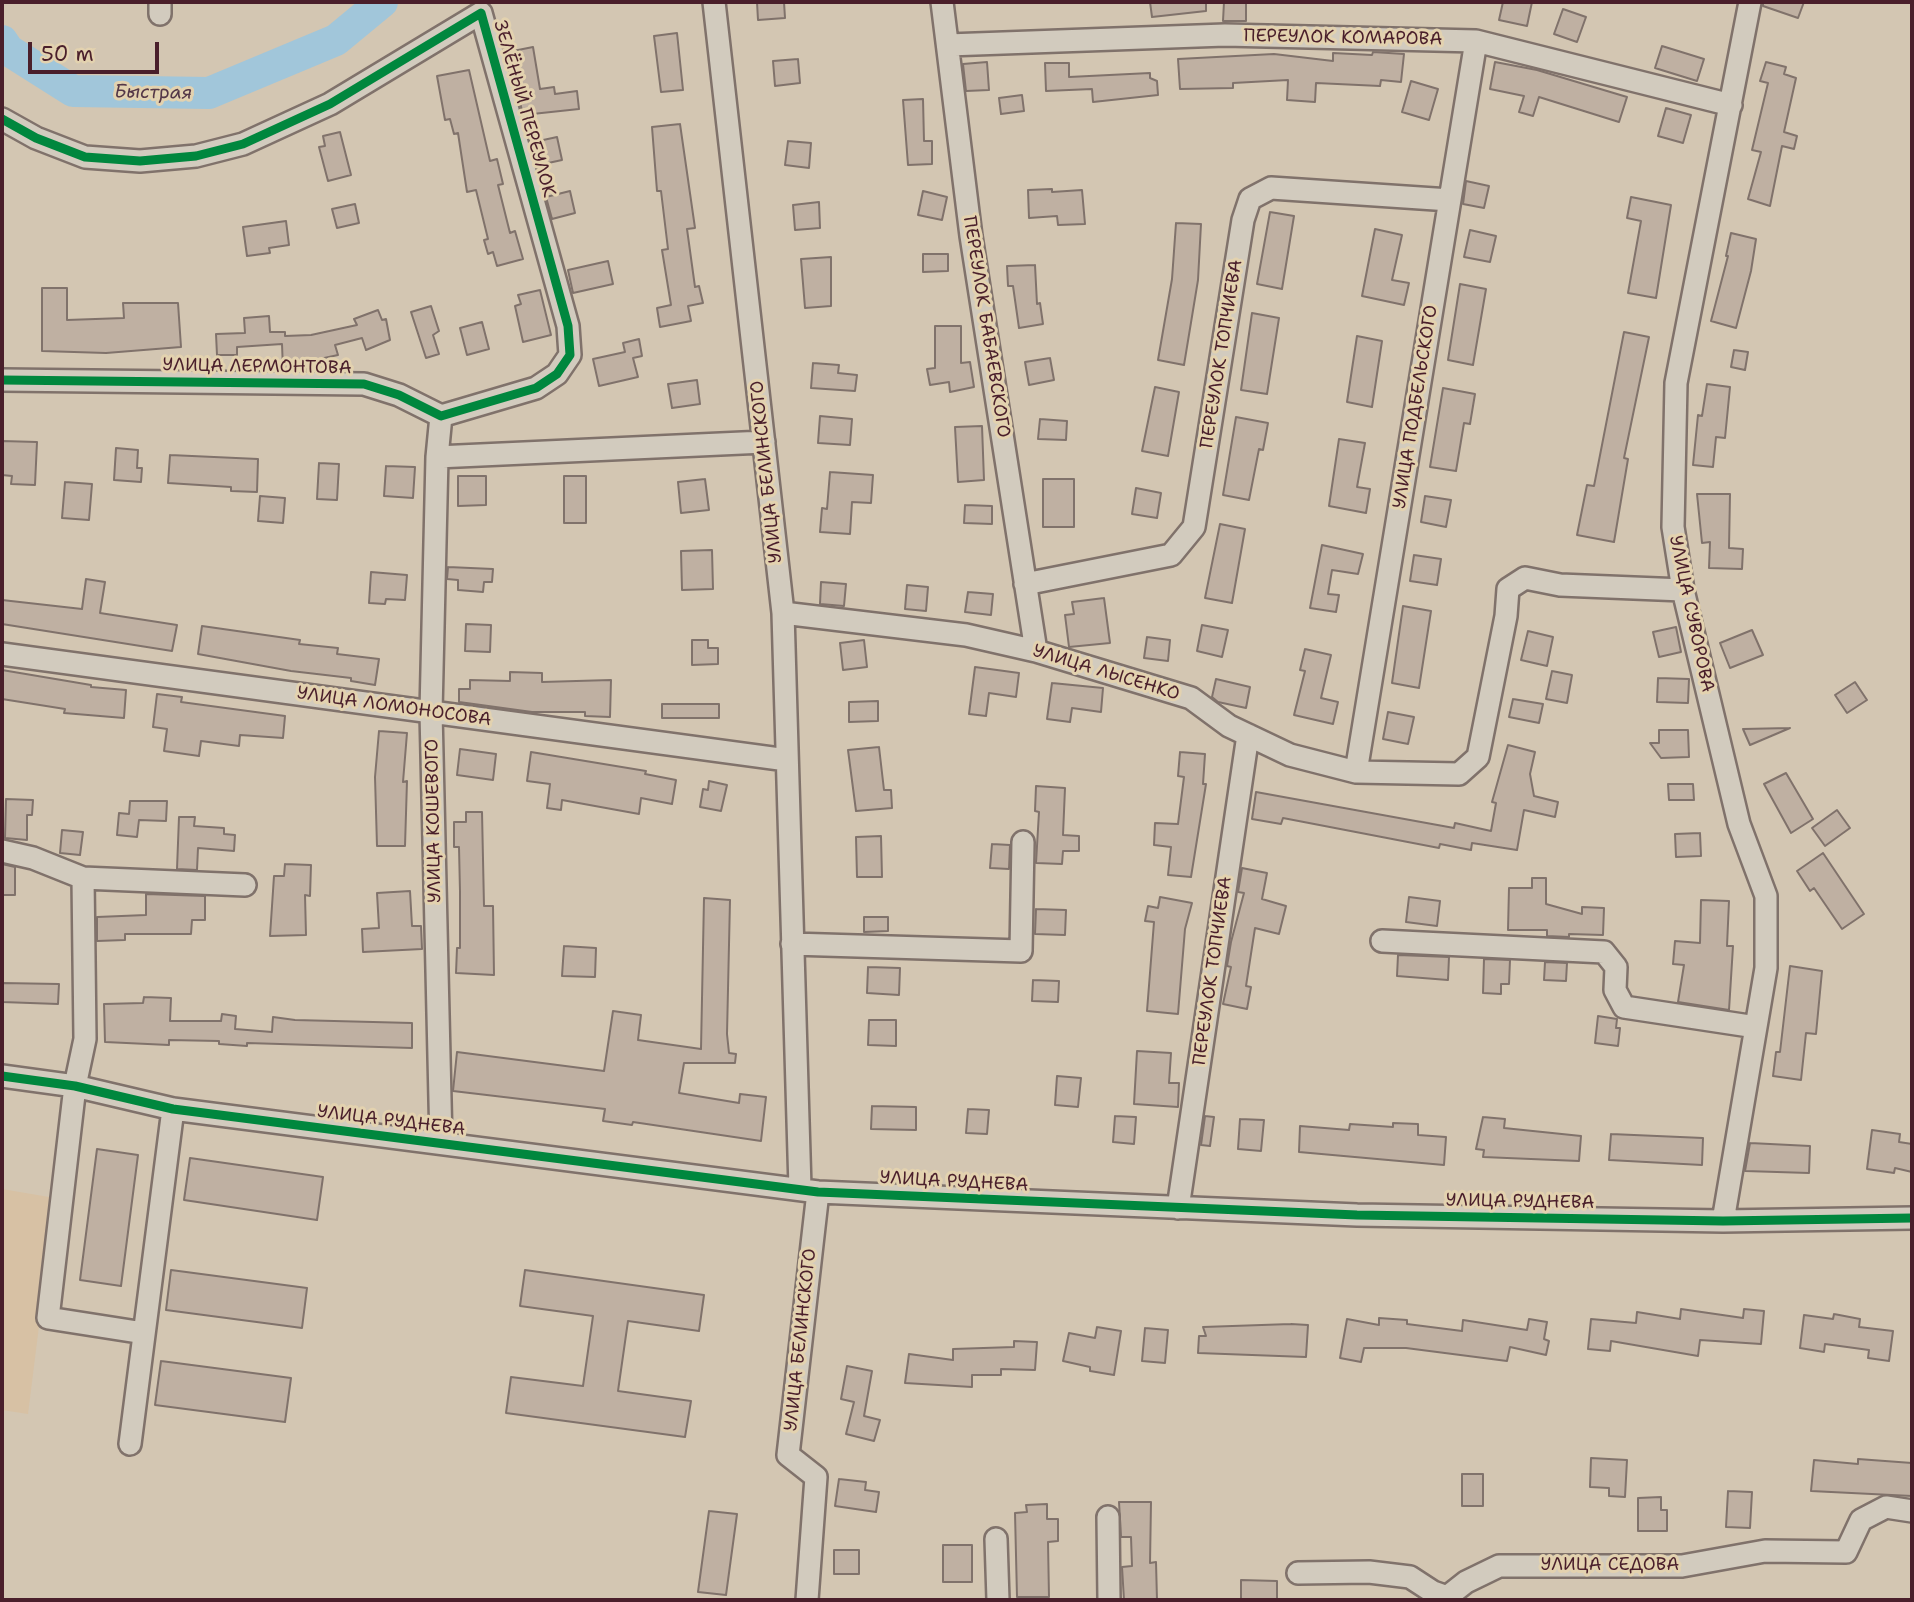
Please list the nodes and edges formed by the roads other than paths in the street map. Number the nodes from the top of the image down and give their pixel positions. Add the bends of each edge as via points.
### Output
1 (714, 2) edge
2 (942, 2) edge
3 (1750, 2) edge
4 (1476, 41) junction
5 (948, 45) junction
6 (1731, 105) junction
7 (2, 119) edge
8 (1450, 200) junction
9 (2, 380) edge
10 (441, 416) junction
11 (764, 442) junction
12 (437, 457) junction
13 (1025, 584) junction
14 (1683, 590) junction
15 (783, 613) junction
16 (1036, 651) junction
17 (2, 654) edge
18 (431, 712) junction
19 (1248, 735) junction
20 (787, 760) junction
21 (1356, 772) junction
22 (1023, 842) dead end
23 (2, 851) edge
24 (83, 878) junction
25 (245, 885) dead end
26 (1382, 941) dead end
27 (792, 944) junction
28 (1756, 1027) junction
29 (2, 1076) edge
30 (75, 1086) junction
31 (173, 1109) junction
32 (441, 1143) junction
33 (809, 1190) junction
34 (1178, 1208) junction
35 (1912, 1218) edge
36 (1723, 1221) junction
37 (144, 1333) junction
38 (130, 1444) dead end
39 (1912, 1511) edge
40 (1108, 1517) dead end
41 (996, 1539) dead end
42 (1298, 1573) dead end
43 (1447, 1599) edge
44 (807, 1600) edge
45 (998, 1600) edge
46 (1109, 1600) edge

1 - 11 street, УЛИЦА БЕЛИНСКОГО
2 - 5 street, ПЕРЕУЛОК БАБАЕВСКОГО
3 - 6 street, УЛИЦА СУВОРОВА
4 - 5 street, ПЕРЕУЛОК КОМАРОВА via 1225,35
4 - 6 street, ПЕРЕУЛОК КОМАРОВА
4 - 8 street, УЛИЦА ПОДБЕЛЬСКОГО
5 - 13 street, ПЕРЕУЛОК БАБАЕВСКОГО via 971,236
6 - 14 street, УЛИЦА СУВОРОВА via 1676,383 1673,527
7 - 10 street, ЗЕЛЁНЫЙ ПЕРЕУЛОК via 85,157 140,161 197,156 243,144 330,104 481,12 568,326 570,355 557,374 536,388
8 - 13 street, ПЕРЕУЛОК ТОПЧИЕВА via 1271,188 1250,199 1243,219 1194,527 1171,555
8 - 21 street, УЛИЦА ПОДБЕЛЬСКОГО
9 - 10 street, УЛИЦА ЛЕРМОНТОВА via 364,384
10 - 12 street, УЛИЦА КОШЕВОГО
11 - 12 street
11 - 15 street, УЛИЦА БЕЛИНСКОГО
12 - 18 street, УЛИЦА КОШЕВОГО
13 - 16 street, ПЕРЕУЛОК БАБАЕВСКОГО
14 - 21 street, УЛИЦА ЛЫСЕНКО via 1560,585 1525,578 1508,589 1478,757 1459,774
14 - 28 street, УЛИЦА СУВОРОВА via 1739,824 1766,896 1766,968
15 - 16 street, УЛИЦА ЛЫСЕНКО via 966,635
15 - 20 street, УЛИЦА БЕЛИНСКОГО
16 - 19 street, УЛИЦА ЛЫСЕНКО via 1191,698
17 - 18 street, УЛИЦА ЛОМОНОСОВА
18 - 20 street, УЛИЦА ЛОМОНОСОВА
18 - 32 street, УЛИЦА КОШЕВОГО
19 - 21 street, УЛИЦА ЛЫСЕНКО via 1290,755
19 - 34 street, ПЕРЕУЛОК ТОПЧИЕВА
20 - 27 street, УЛИЦА БЕЛИНСКОГО
22 - 27 street via 1021,951
23 - 24 street
24 - 25 street
24 - 30 street via 85,1039
26 - 28 street via 1604,952 1616,967 1615,990 1623,1007
27 - 33 street, УЛИЦА БЕЛИНСКОГО
28 - 36 street, УЛИЦА СУВОРОВА
29 - 30 street, УЛИЦА РУДНЕВА
30 - 31 street, УЛИЦА РУДНЕВА
30 - 37 street via 48,1318
31 - 32 street, УЛИЦА РУДНЕВА
31 - 37 street
32 - 33 street, УЛИЦА РУДНЕВА
33 - 34 street, УЛИЦА РУДНЕВА
33 - 44 street, УЛИЦА БЕЛИНСКОГО via 788,1455 816,1477
34 - 36 street, УЛИЦА РУДНЕВА
35 - 36 street, УЛИЦА РУДНЕВА
37 - 38 street
39 - 43 street, УЛИЦА СЕДОВА via 1886,1507 1861,1520 1846,1552 1765,1551 1682,1566 1499,1566 1466,1582
40 - 46 street
41 - 45 street
42 - 43 street, УЛИЦА СЕДОВА via 1369,1572 1410,1577

